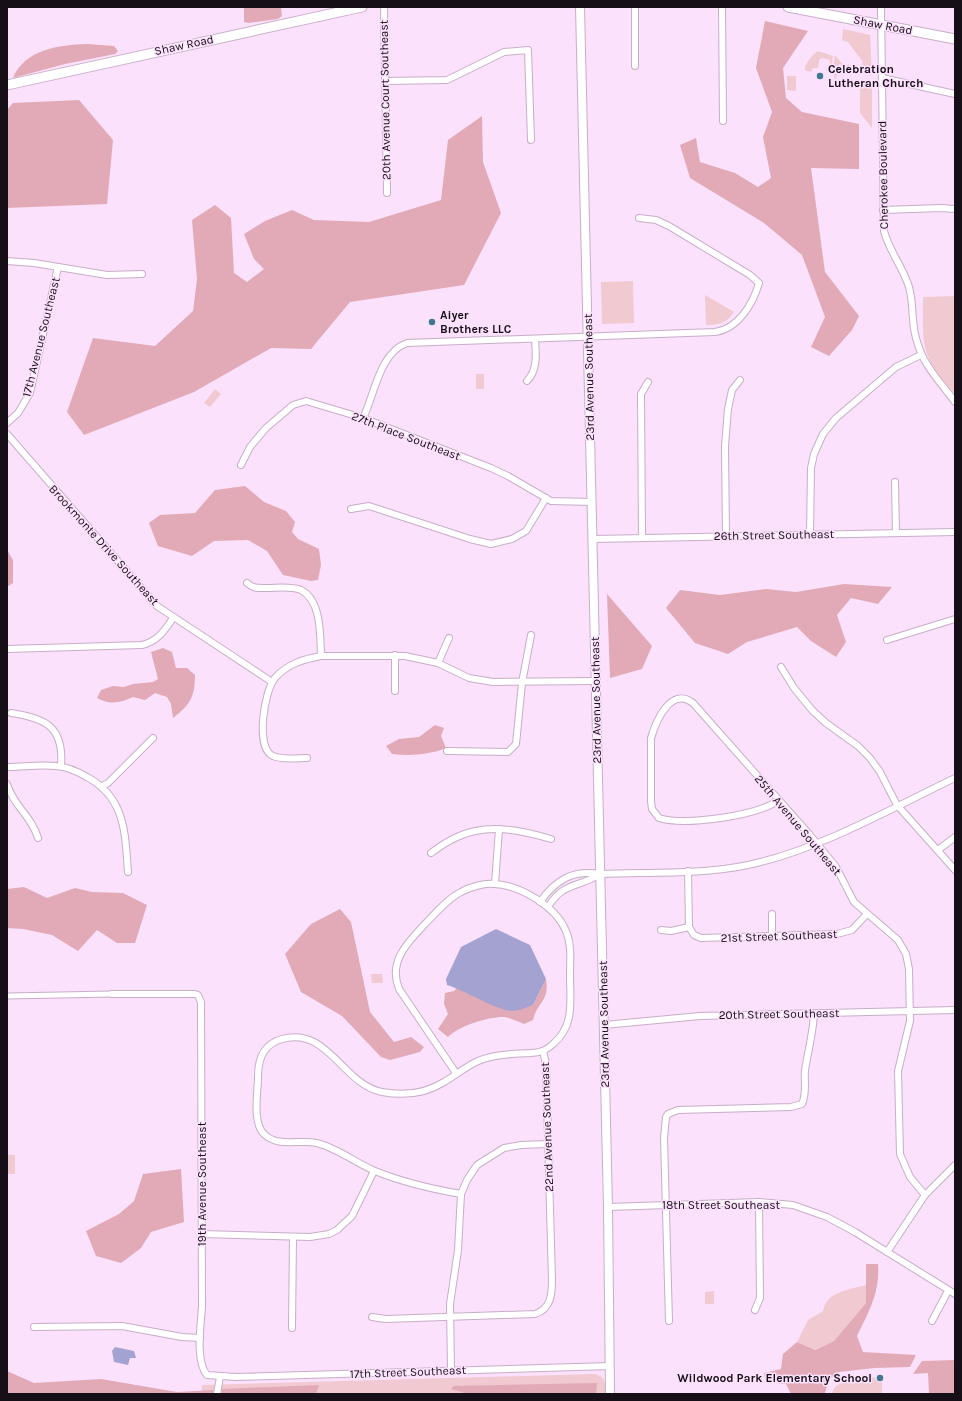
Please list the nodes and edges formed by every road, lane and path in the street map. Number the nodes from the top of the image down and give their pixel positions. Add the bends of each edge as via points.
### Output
1 (362, 7) edge
2 (384, 7) edge
3 (580, 7) edge
4 (635, 7) edge
5 (722, 7) edge
6 (788, 7) edge
7 (881, 7) edge
8 (882, 25) junction
9 (955, 39) edge
10 (635, 66) dead end
11 (882, 78) junction
12 (385, 81) junction
13 (7, 85) edge
14 (955, 94) edge
15 (723, 121) dead end
16 (531, 140) dead end
17 (387, 193) dead end
18 (955, 209) edge
19 (883, 210) junction
20 (639, 218) dead end
21 (7, 261) edge
22 (58, 267) junction
23 (142, 274) dead end
24 (588, 338) junction
25 (535, 339) junction
26 (921, 355) junction
27 (740, 380) dead end
28 (527, 381) dead end
29 (648, 382) dead end
30 (955, 402) edge
31 (363, 418) junction
32 (7, 423) edge
33 (7, 434) edge
34 (241, 465) dead end
35 (895, 482) dead end
36 (546, 498) junction
37 (592, 502) junction
38 (352, 509) dead end
39 (955, 532) edge
40 (896, 533) junction
41 (810, 535) junction
42 (726, 536) junction
43 (642, 538) junction
44 (593, 539) junction
45 (247, 583) dead end
46 (173, 618) junction
47 (955, 619) edge
48 (532, 635) dead end
49 (449, 638) dead end
50 (887, 640) dead end
51 (7, 648) edge
52 (395, 655) junction
53 (321, 656) junction
54 (438, 663) junction
55 (781, 667) dead end
56 (596, 681) junction
57 (272, 682) junction
58 (522, 683) junction
59 (395, 691) dead end
60 (11, 713) dead end
61 (153, 738) dead end
62 (447, 751) dead end
63 (307, 758) dead end
64 (61, 766) junction
65 (7, 767) edge
66 (955, 778) edge
67 (7, 784) edge
68 (102, 786) junction
69 (779, 800) junction
70 (897, 805) junction
71 (500, 829) junction
72 (955, 837) edge
73 (38, 838) dead end
74 (551, 839) dead end
75 (816, 844) junction
76 (938, 850) junction
77 (431, 853) dead end
78 (955, 870) edge
79 (688, 871) junction
80 (128, 872) dead end
81 (600, 874) junction
82 (495, 884) junction
83 (540, 902) junction
84 (548, 907) junction
85 (772, 914) dead end
86 (867, 914) junction
87 (689, 927) junction
88 (661, 930) dead end
89 (772, 936) junction
90 (112, 994) joint
91 (7, 996) edge
92 (955, 1010) edge
93 (910, 1011) junction
94 (814, 1014) junction
95 (604, 1024) junction
96 (543, 1051) junction
97 (456, 1073) junction
98 (547, 1144) junction
99 (955, 1165) edge
100 (374, 1171) junction
101 (461, 1194) junction
102 (925, 1195) junction
103 (759, 1202) junction
104 (666, 1205) junction
105 (608, 1207) junction
106 (202, 1234) junction
107 (293, 1237) junction
108 (887, 1252) junction
109 (948, 1290) junction
110 (955, 1294) edge
111 (755, 1310) dead end
112 (372, 1317) dead end
113 (450, 1317) junction
114 (669, 1321) dead end
115 (932, 1321) dead end
116 (34, 1327) dead end
117 (292, 1328) dead end
118 (200, 1338) junction
119 (610, 1366) junction
120 (451, 1370) junction
121 (207, 1375) joint
122 (220, 1377) junction
123 (217, 1394) edge
124 (610, 1394) edge

1 - 13 main road, Shaw Road
2 - 12 street, 20th Avenue Court Southeast
3 - 24 street, 23rd Avenue Southeast
4 - 10 street
5 - 15 street
6 - 8 main road, Shaw Road
7 - 8 street, Cherokee Boulevard
8 - 9 main road, Shaw Road
8 - 11 street, Cherokee Boulevard
11 - 14 street
11 - 19 street, Cherokee Boulevard
12 - 16 street via 447,80 504,52 528,50
12 - 17 street, 20th Avenue Court Southeast
18 - 19 street
19 - 26 street, Cherokee Boulevard via 886,241 909,285 913,300 915,337
20 - 24 street via 656,220 669,226 750,275 759,283 755,294 737,323 726,330 602,335
21 - 22 street
22 - 23 street via 107,275
22 - 32 street, 17th Avenue Southeast via 30,393 18,413
24 - 25 street
24 - 37 street, 23rd Avenue Southeast
25 - 28 street via 535,366
25 - 31 street via 413,342 402,345 388,358
26 - 30 street, Cherokee Boulevard via 932,375
26 - 41 street via 896,367 836,418 823,434 811,468
27 - 42 street via 732,390 728,409
29 - 43 street via 641,394
31 - 34 street, 27th Place Southeast via 310,402 296,403 256,438
31 - 36 street, 27th Place Southeast via 508,476
33 - 46 street, Brookmonte Drive Southeast via 143,593
35 - 40 street
36 - 37 street, 27th Place Southeast via 561,502
36 - 38 street via 526,531 512,539 491,544 369,506
37 - 44 street, 23rd Avenue Southeast
39 - 40 street, 26th Street Southeast
40 - 41 street, 26th Street Southeast
41 - 42 street, 26th Street Southeast
42 - 43 street, 26th Street Southeast
43 - 44 street, 26th Street Southeast
44 - 56 street, 23rd Avenue Southeast
45 - 53 street via 254,588 298,589 307,596 318,617
46 - 51 street via 162,634 142,645
46 - 57 street, Brookmonte Drive Southeast
47 - 50 street
48 - 58 street
49 - 54 street
52 - 53 street
52 - 54 street
52 - 59 street
53 - 57 street via 292,664
54 - 58 street via 476,680
55 - 70 street via 812,710 870,758
56 - 58 street
56 - 81 street, 23rd Avenue Southeast
57 - 63 street via 264,702 264,745 268,753 274,757
58 - 62 street via 518,739 514,748 504,752
60 - 64 street via 38,719 54,730 61,743
61 - 68 street
64 - 65 street
64 - 68 street via 76,771
66 - 70 street
67 - 73 street via 16,804 31,820
68 - 80 street via 121,818 126,841
69 - 69 street, 25th Avenue Southeast via 693,703 685,698 674,700 667,705 651,738 651,801 659,818 719,818 759,810
69 - 75 street, 25th Avenue Southeast
70 - 75 street
70 - 76 street
71 - 74 street
71 - 77 street via 480,830 461,835
71 - 82 street
72 - 76 street
75 - 79 street via 748,865 723,870
75 - 86 street, 25th Avenue Southeast via 840,873 854,902
76 - 78 street
79 - 81 street
79 - 87 street
81 - 83 street via 586,872 565,878 547,892
81 - 84 street via 590,881 564,889
81 - 95 street, 23rd Avenue Southeast
82 - 83 street, 22nd Avenue Southeast via 511,888
82 - 97 street via 476,886 452,898 409,942 399,956 396,973 402,994
83 - 84 street, 22nd Avenue Southeast
84 - 96 street, 22nd Avenue Southeast via 561,921 568,937 570,1016 563,1035
85 - 89 street
86 - 89 street, 21st Street Southeast via 852,930 842,934
86 - 93 street, 25th Avenue Southeast via 898,940 906,954
87 - 88 street via 671,931
87 - 89 street, 21st Street Southeast via 701,938
90 - 91 street
90 - 106 street, 19th Avenue Southeast via 195,994 201,1002
92 - 93 street, 20th Street Southeast
93 - 94 street, 20th Street Southeast
93 - 102 street, 25th Avenue Southeast via 910,1029 898,1071 900,1154 910,1177
94 - 95 street, 20th Street Southeast via 700,1016
94 - 104 street via 802,1104 791,1107 678,1110 668,1114 664,1124
95 - 105 street, 23rd Avenue Southeast
96 - 97 street via 488,1057
96 - 98 street, 22nd Avenue Southeast via 546,1064
97 - 100 street via 444,1082 419,1093 383,1092 358,1081 327,1050 311,1039 286,1038 268,1046 258,1065 258,1118 264,1134 279,1142 318,1143
98 - 101 street via 510,1146 489,1156 471,1172
98 - 113 street, 22nd Avenue Southeast via 552,1296 544,1308 535,1314
99 - 102 street
100 - 101 street via 399,1180
100 - 107 street via 352,1216 338,1230 318,1237
101 - 113 street via 458,1250
102 - 108 street
103 - 104 street, 18th Street Southeast
103 - 108 street, 18th Street Southeast via 793,1205 821,1215
103 - 111 street via 760,1298
104 - 105 street, 18th Street Southeast
104 - 114 street
105 - 119 street, 23rd Avenue Southeast
106 - 107 street
106 - 118 street, 19th Avenue Southeast
107 - 117 street
108 - 109 street, 18th Street Southeast
109 - 110 street, 18th Street Southeast
109 - 115 street
112 - 113 street
113 - 120 street
116 - 118 street via 122,1326
118 - 121 street, 19th Avenue Southeast via 201,1363
119 - 120 street, 17th Street Southeast
119 - 124 street, 23rd Avenue Southeast
120 - 122 street, 17th Street Southeast
121 - 122 street, 17th Street Southeast
122 - 123 street

